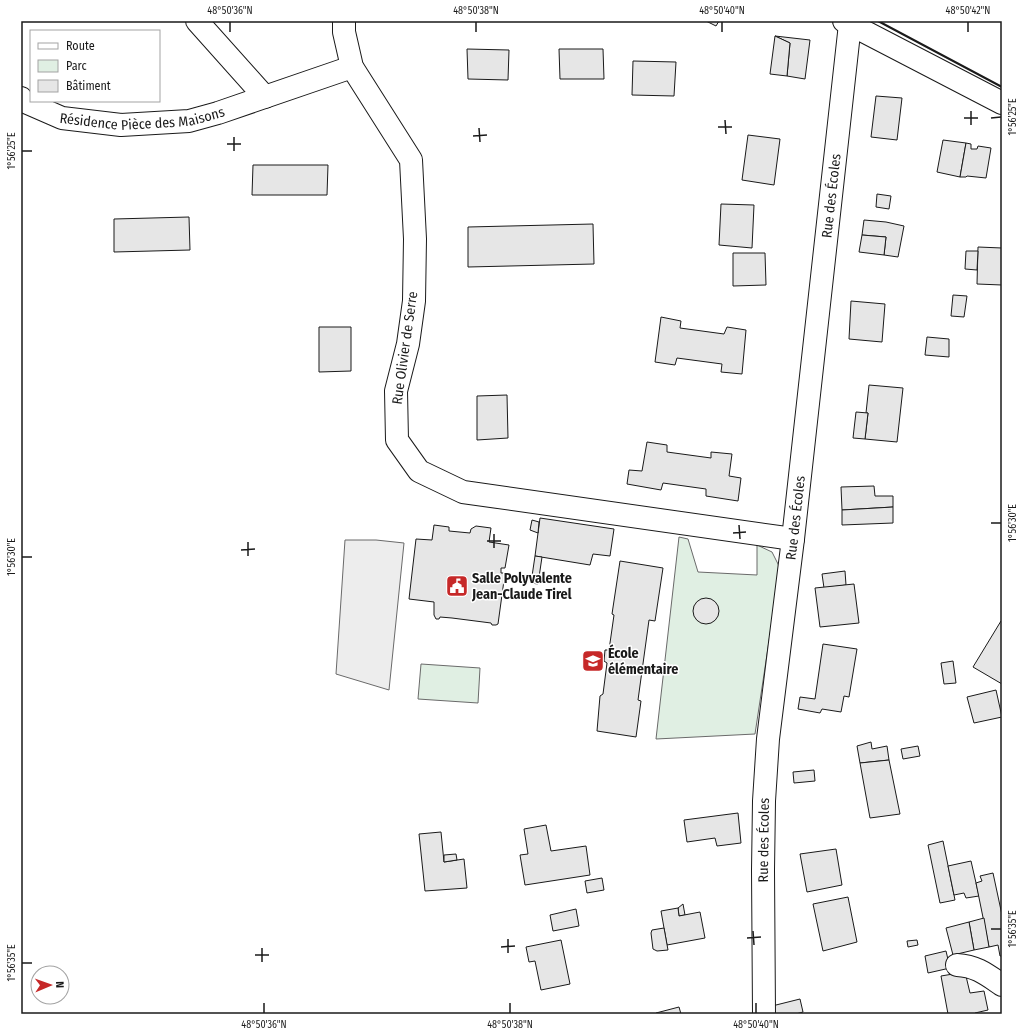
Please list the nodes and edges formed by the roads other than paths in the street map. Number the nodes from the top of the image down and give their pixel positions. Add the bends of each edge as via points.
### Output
1 (197, 21) edge
2 (344, 21) edge
3 (847, 22) edge
4 (352, 67) junction
5 (265, 97) junction
6 (21, 98) edge
7 (1002, 103) edge
8 (793, 539) junction
9 (957, 965) dead end
10 (1002, 985) edge
11 (764, 1014) edge

1 - 5 street
2 - 4 street, Rue Olivier de Serre
3 - 7 street
3 - 8 street, Rue des Écoles
4 - 5 street, Résidence Pièce des Maisons
4 - 8 street, Rue Olivier de Serre via 411,160 415,238 414,301 408,344 396,391 397,440 419,471 463,492
5 - 6 street, Résidence Pièce des Maisons via 189,121 121,125 62,118
8 - 11 street, Rue des Écoles via 768,740 764,801
9 - 10 street via 969,966 987,974

